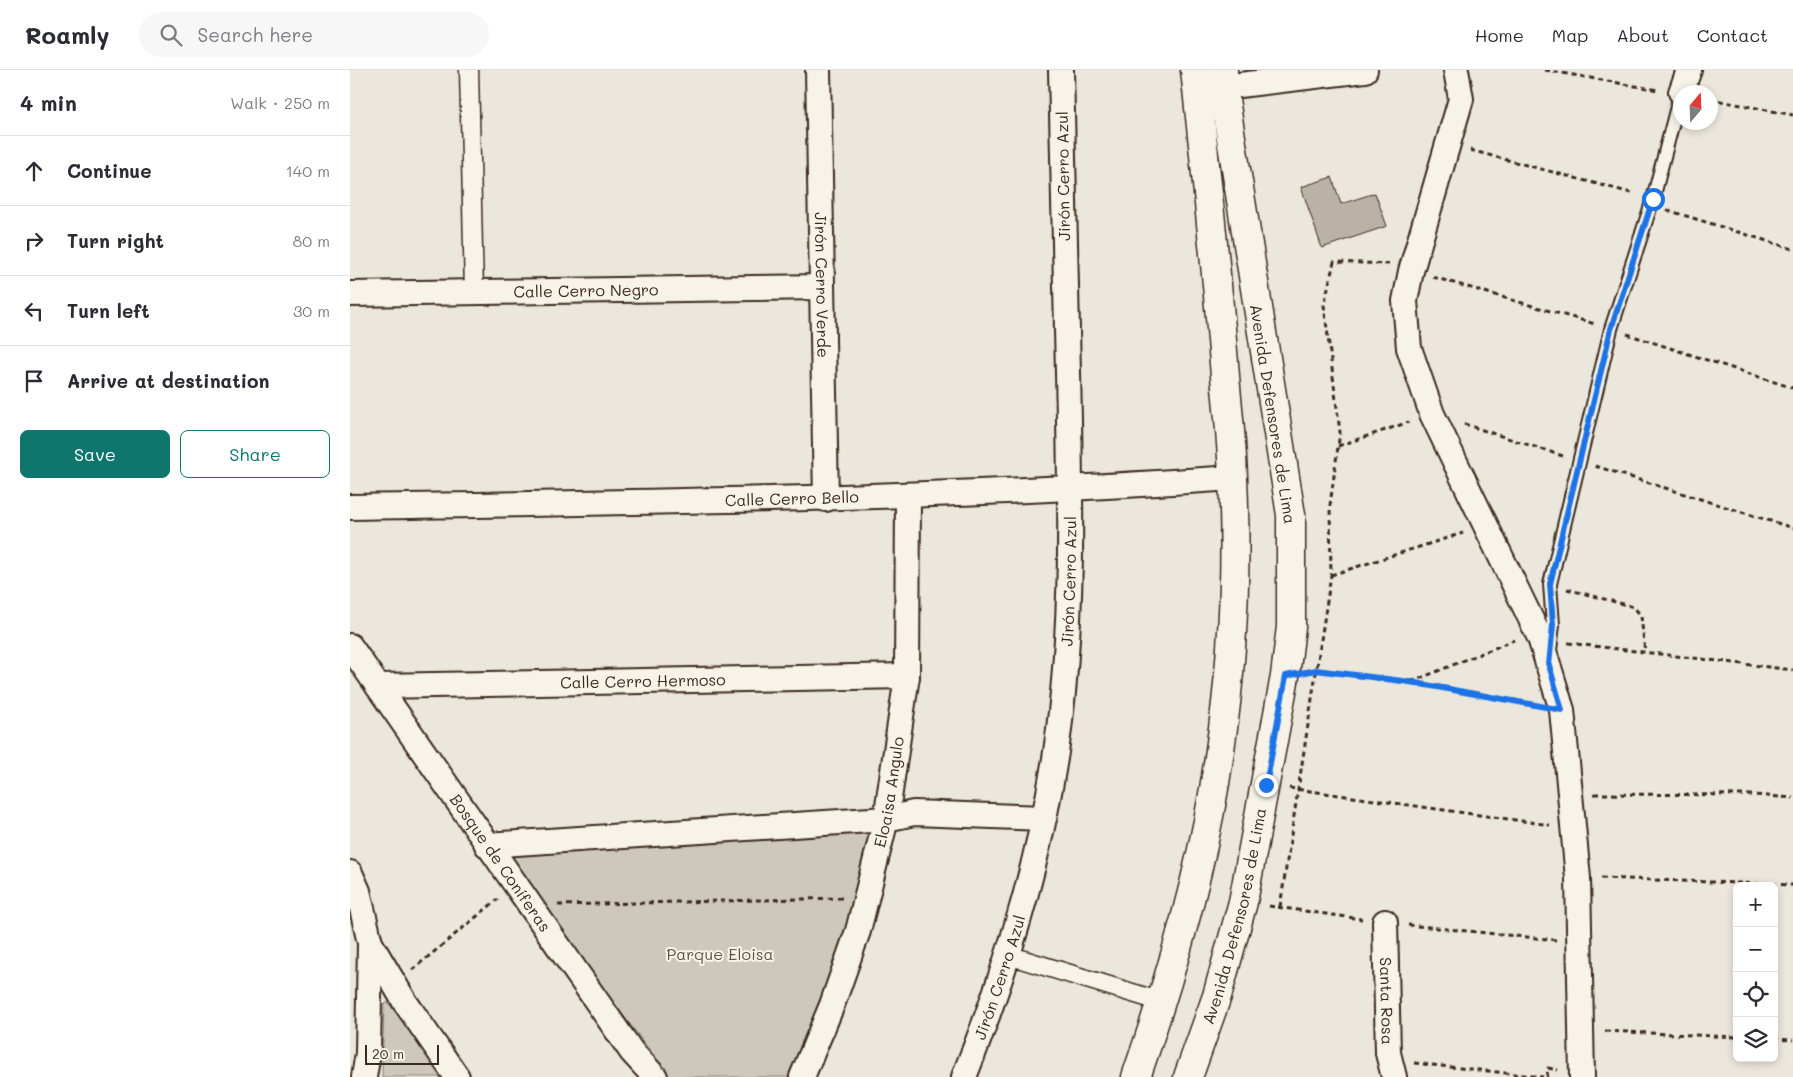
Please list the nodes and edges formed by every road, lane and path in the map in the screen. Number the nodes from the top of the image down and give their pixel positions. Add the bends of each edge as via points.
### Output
1 (469, 70) edge
2 (818, 70) edge
3 (1061, 70) edge
4 (1195, 70) edge
5 (1365, 70) edge
6 (1456, 70) edge
7 (1545, 70) edge
8 (1689, 70) edge
9 (1223, 78) edge
10 (1679, 85) edge
11 (1673, 93) edge
12 (1673, 98) edge
13 (1718, 101) edge
14 (1793, 115) edge
15 (1448, 144) junction
16 (1653, 199) junction
17 (1793, 249) edge
18 (1388, 264) dead end
19 (822, 286) junction
20 (474, 293) junction
21 (350, 294) edge
22 (1234, 478) junction
23 (1071, 489) junction
24 (908, 496) junction
25 (826, 499) junction
26 (350, 507) edge
27 (1486, 526) junction
28 (1330, 575) junction
29 (1550, 584) junction
30 (1516, 639) dead end
31 (1551, 640) junction
32 (350, 646) edge
33 (1645, 652) junction
34 (1549, 665) junction
35 (1316, 670) junction
36 (1793, 670) edge
37 (907, 676) junction
38 (1286, 676) junction
39 (1410, 682) junction
40 (378, 686) junction
41 (1562, 710) junction
42 (1266, 785) junction
43 (1298, 789) junction
44 (1571, 794) junction
45 (1793, 798) edge
46 (1044, 818) junction
47 (886, 819) junction
48 (1574, 829) junction
49 (487, 845) junction
50 (350, 873) edge
51 (1578, 878) junction
52 (516, 885) junction
53 (1793, 885) edge
54 (866, 897) junction
55 (530, 906) junction
56 (1280, 907) dead end
57 (1385, 922) dead end
58 (370, 943) junction
59 (1008, 955) junction
60 (394, 984) junction
61 (1162, 1002) junction
62 (1582, 1030) junction
63 (1733, 1037) edge
64 (1778, 1039) edge
65 (1793, 1040) edge
66 (1393, 1069) edge
67 (364, 1077) edge
68 (457, 1077) edge
69 (655, 1077) edge
70 (802, 1077) edge
71 (964, 1077) edge
72 (1136, 1077) edge
73 (1188, 1077) edge
74 (1543, 1077) edge
75 (1582, 1077) edge

1 - 20 street
2 - 19 street, Jirón Cerro Verde
3 - 23 street, Jirón Cerro Azul
4 - 22 main road
5 - 9 street
6 - 15 street via 1461,99
7 - 11 path
8 - 10 street
9 - 38 main road, Avenida Defensores de Lima via 1292,515 1291,627
12 - 16 lane
13 - 14 path
15 - 16 path
15 - 27 street via 1405,302 1409,348 1432,414
16 - 17 path via 1667,210
16 - 29 lane via 1611,329
18 - 28 path via 1334,262 1324,306 1340,432 1330,505
19 - 20 street, Calle Cerro Negro
19 - 25 street, Jirón Cerro Verde
20 - 21 street, Calle Cerro Negro
22 - 23 street, Calle Cerro Bello
22 - 61 main road via 1232,615 1220,751 1186,916
23 - 24 street, Calle Cerro Bello
23 - 46 street, Jirón Cerro Azul via 1065,668
24 - 25 street, Calle Cerro Bello
24 - 37 street, Eloaisa Angulo
25 - 26 street, Calle Cerro Bello
27 - 28 path
27 - 34 street via 1540,638
28 - 35 path
29 - 31 lane
29 - 33 path via 1634,607 1641,616
30 - 39 path
31 - 33 path
31 - 34 lane
32 - 40 street, Bosque de Coníferas
33 - 36 path
34 - 41 street
35 - 38 path
35 - 39 path
35 - 43 path
37 - 40 street, Calle Cerro Hermoso
37 - 47 street, Eloaisa Angulo
38 - 42 main road, Avenida Defensores de Lima
39 - 41 path
40 - 49 street, Bosque de Coníferas
41 - 44 street
42 - 43 path
42 - 73 main road, Avenida Defensores de Lima via 1240,911 1217,996
43 - 48 path
43 - 56 path
44 - 45 path
44 - 48 street
46 - 47 street via 914,813
46 - 59 street, Jirón Cerro Azul via 1027,896
47 - 49 street
47 - 54 street, Eloaisa Angulo
48 - 51 street
49 - 52 street, Bosque de Coníferas
50 - 58 street via 358,891
51 - 53 path
51 - 62 street
52 - 55 street, Bosque de Coníferas
52 - 60 path
54 - 55 path
54 - 70 street, Eloaisa Angulo via 858,931 832,1005
55 - 69 street, Bosque de Coníferas via 632,1052
57 - 66 street, Santa Rosa via 1386,1025
58 - 60 street
58 - 67 street via 368,1052
59 - 61 street
59 - 71 street, Jirón Cerro Azul
60 - 68 street
61 - 72 main road
62 - 63 path
62 - 75 street
64 - 65 path
66 - 74 path

